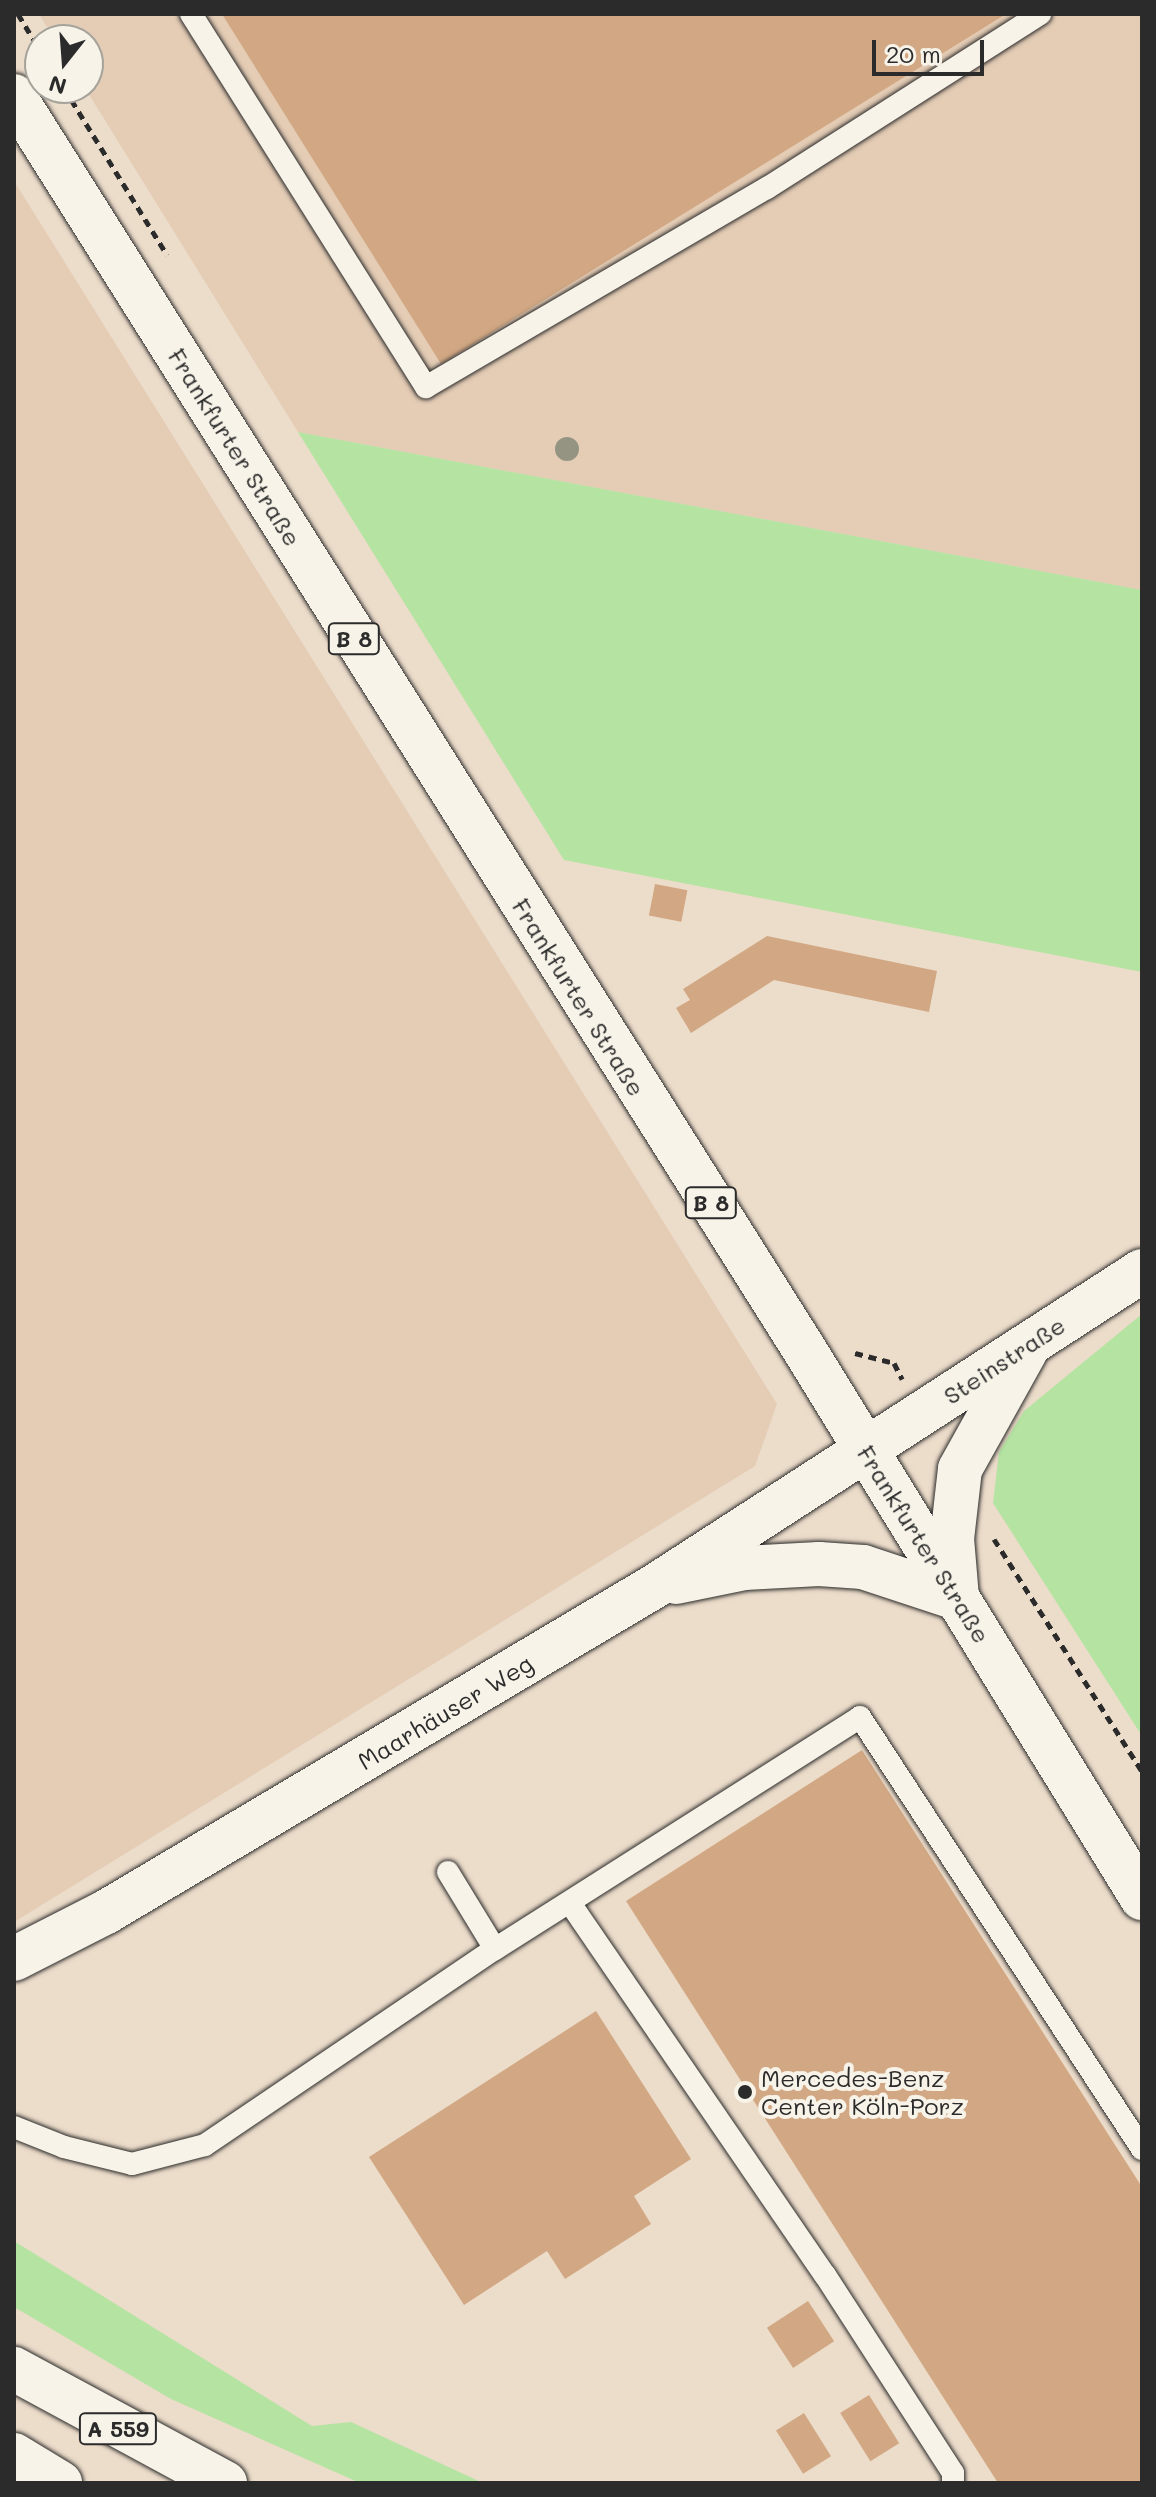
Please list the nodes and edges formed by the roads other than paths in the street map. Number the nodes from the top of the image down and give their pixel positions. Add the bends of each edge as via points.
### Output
1 (191, 14) edge
2 (1040, 14) edge
3 (14, 96) edge
4 (1142, 1271) edge
5 (1030, 1343) junction
6 (865, 1448) junction
7 (655, 1586) junction
8 (957, 1598) junction
9 (448, 1872) dead end
10 (1142, 1898) edge
11 (570, 1903) junction
12 (495, 1949) junction
13 (14, 1959) edge
14 (14, 2127) edge
15 (1142, 2149) edge
16 (14, 2369) edge
17 (225, 2483) edge
18 (953, 2483) edge

1 - 2 lane via 426,387 767,188
3 - 6 main road, Frankfurter Straße / B 8
4 - 5 main road, Steinstraße
5 - 6 main road, Steinstraße
5 - 8 main road via 960,1469 952,1539
6 - 7 main road, Maarhäuser Weg
6 - 8 main road, Frankfurter Straße / B 8
7 - 8 main road via 744,1568 819,1564 863,1567
7 - 13 main road, Maarhäuser Weg via 106,1912
8 - 10 main road, Frankfurter Straße / B 8
9 - 12 lane
11 - 12 lane
11 - 15 lane via 860,1717
11 - 18 lane via 817,2263 953,2473
12 - 14 lane via 205,2145 132,2164 64,2147
16 - 17 main road, A 559

